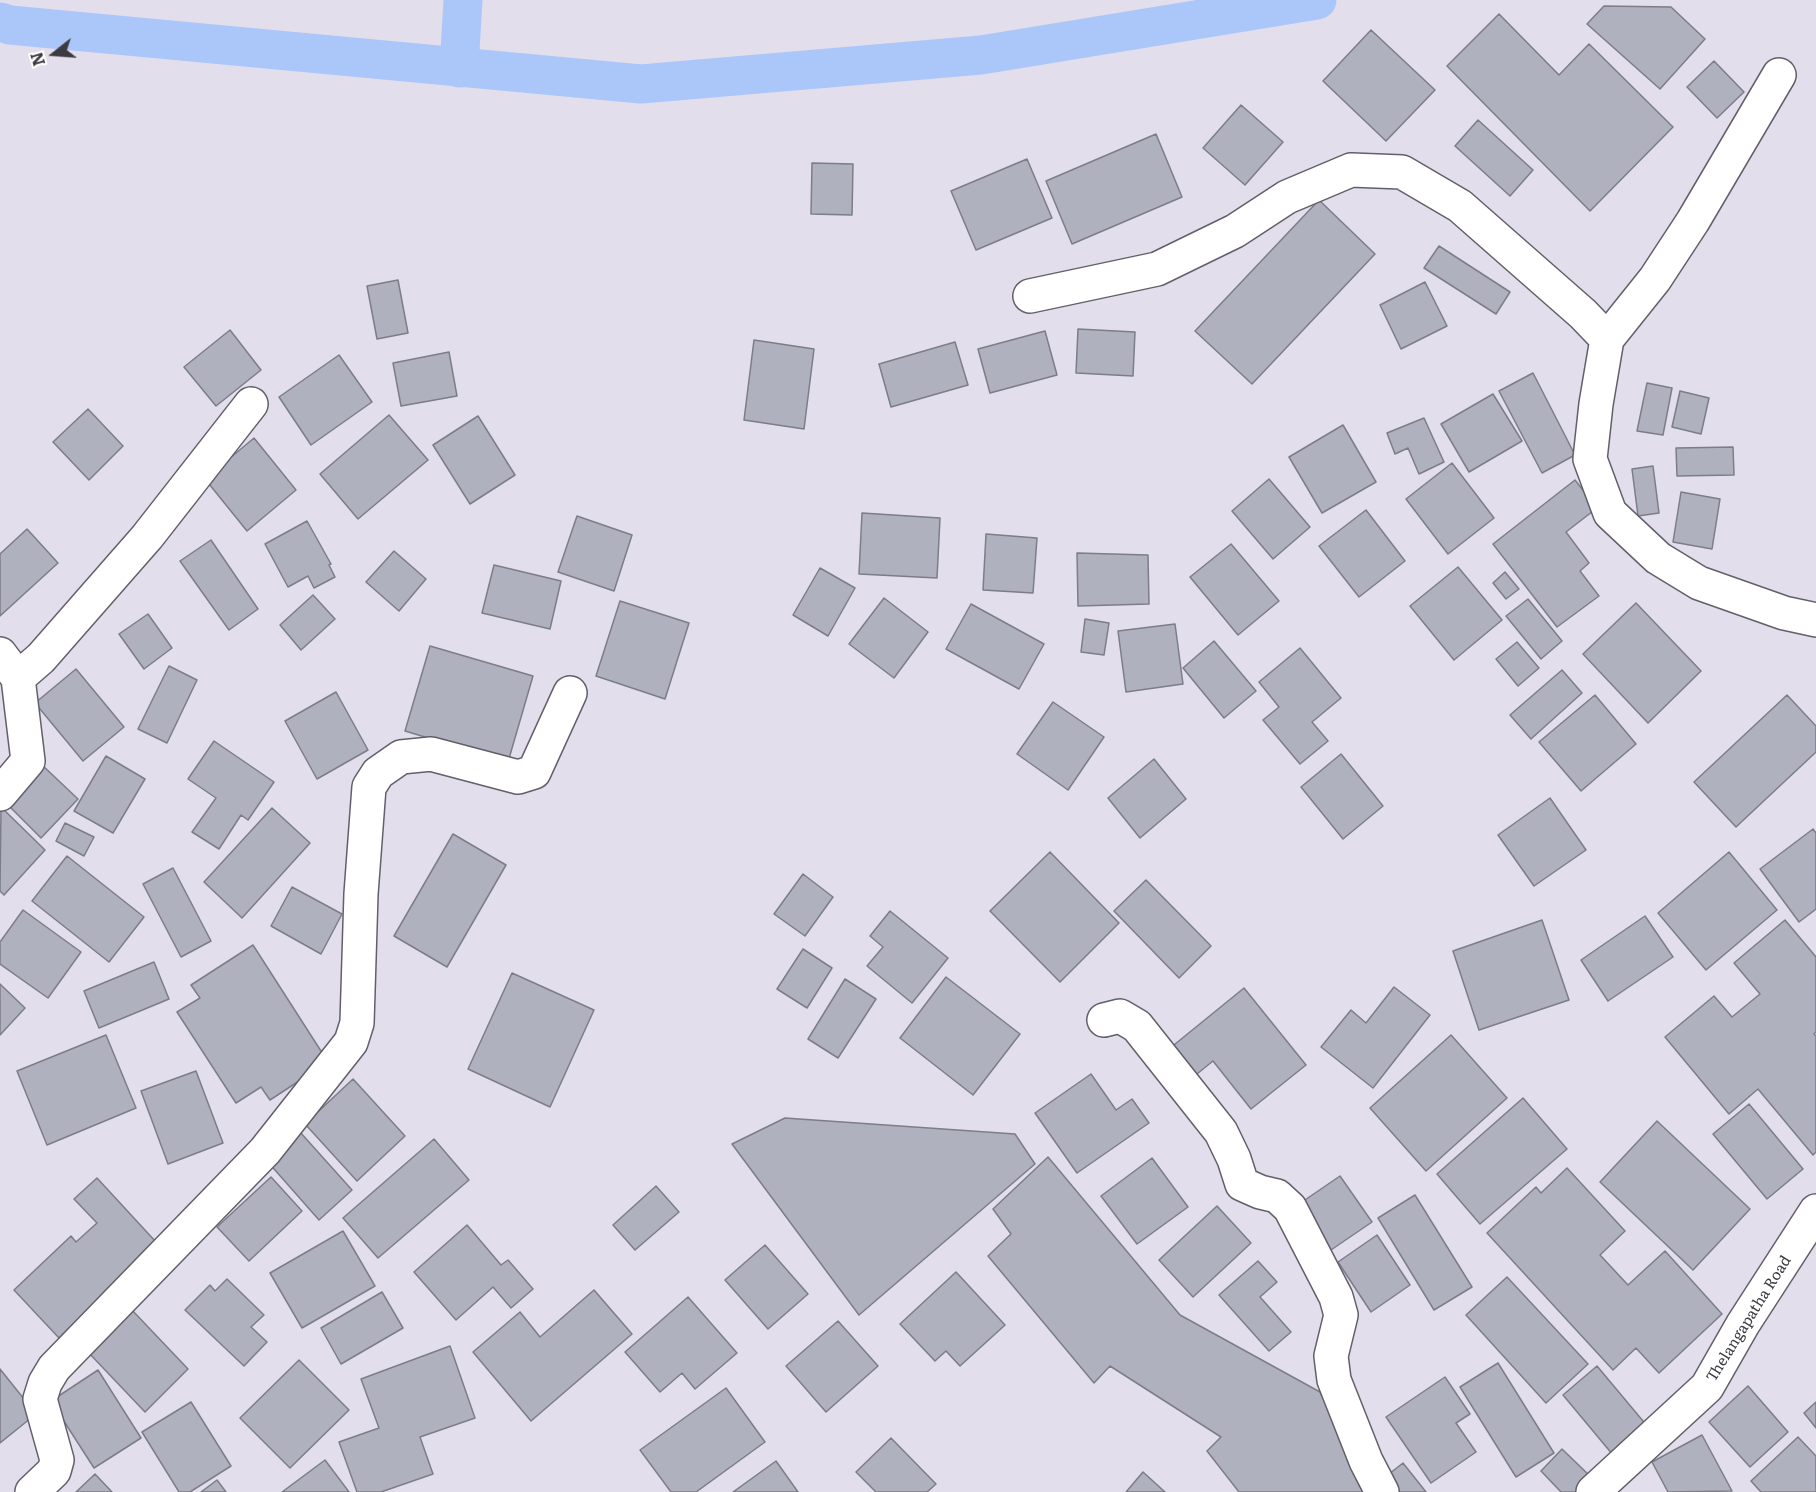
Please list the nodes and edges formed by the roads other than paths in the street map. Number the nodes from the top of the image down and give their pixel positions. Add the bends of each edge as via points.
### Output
1 (1779, 75) dead end
2 (1030, 297) dead end
3 (1607, 339) junction
4 (251, 404) dead end
5 (1816, 620) edge
6 (9, 666) edge
7 (570, 693) dead end
8 (0, 794) edge
9 (1104, 1020) dead end
10 (1816, 1211) edge
11 (32, 1492) edge
12 (1382, 1492) edge
13 (1593, 1492) edge

1 - 3 street via 1693,221 1655,279
2 - 3 street via 1157,269 1235,231 1287,197 1351,170 1402,171 1460,206
3 - 5 street via 1590,459 1610,513 1658,558 1699,583
4 - 6 street via 147,537 41,658
6 - 8 street via 28,761
7 - 11 street via 534,772 518,777 431,754 401,757 378,773 369,787 357,1023 351,1042 265,1151 54,1368 40,1400 57,1460 54,1471
9 - 12 street via 1119,1016 1137,1026 1221,1132 1242,1184 1278,1196 1290,1208 1336,1297 1341,1315 1331,1356 1334,1380
10 - 13 street, Thelangapatha Road via 1707,1387

